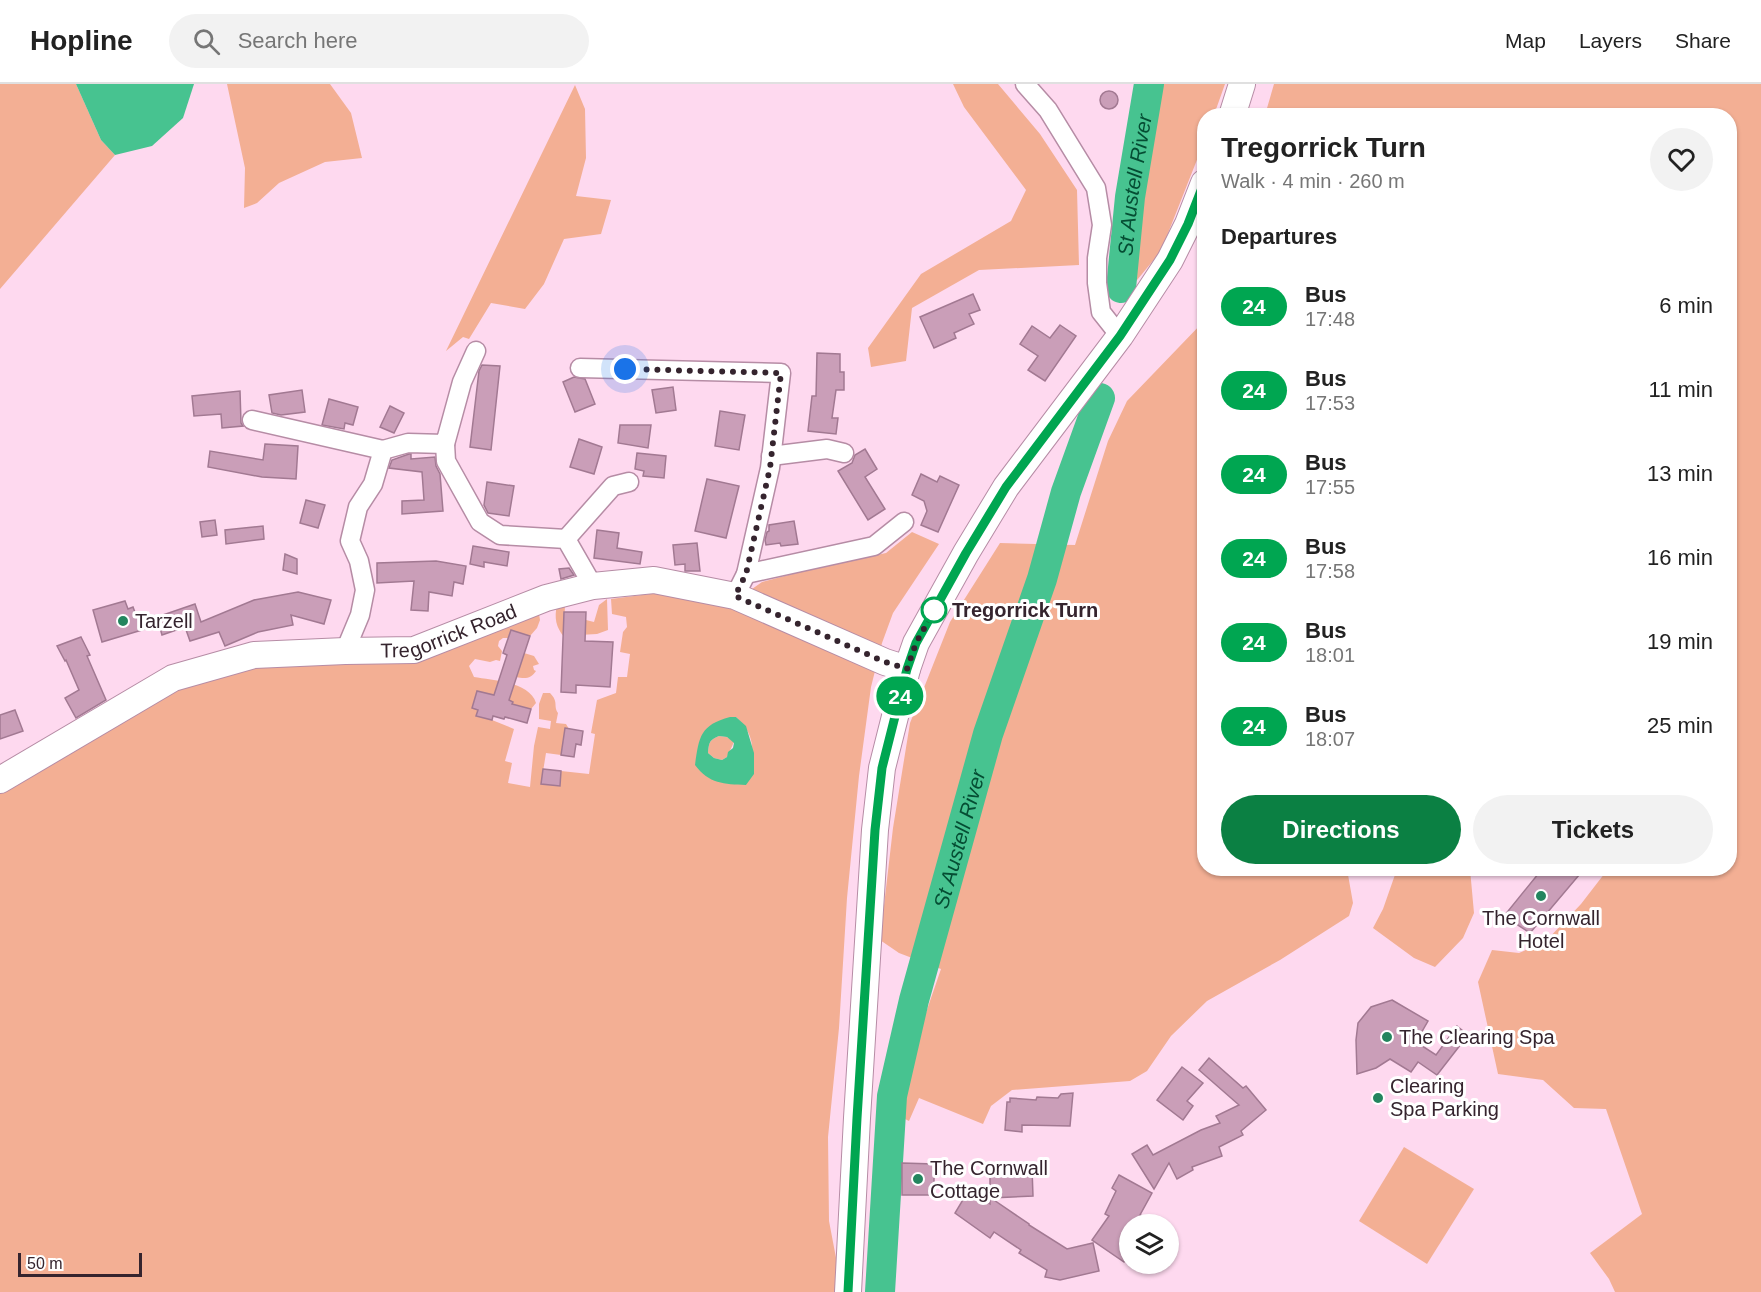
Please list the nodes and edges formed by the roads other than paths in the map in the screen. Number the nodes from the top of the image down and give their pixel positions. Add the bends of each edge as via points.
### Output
1 (1025, 84) edge
2 (1242, 84) edge
3 (1234, 108) edge
4 (1197, 201) edge
5 (1120, 336) junction
6 (476, 351) dead end
7 (580, 368) dead end
8 (252, 420) dead end
9 (445, 444) junction
10 (383, 450) junction
11 (844, 453) dead end
12 (771, 456) junction
13 (629, 482) dead end
14 (904, 522) dead end
15 (566, 539) junction
16 (741, 585) junction
17 (593, 586) junction
18 (345, 651) junction
19 (907, 669) junction
20 (0, 780) edge
21 (848, 1292) edge

1 - 5 street via 1048,110 1096,188 1102,225 1097,258 1101,312
2 - 3 main road
4 - 5 main road via 1170,260
5 - 19 main road via 1006,487 916,643
6 - 9 street via 462,382
7 - 12 street via 781,373
8 - 10 street
9 - 10 street via 408,443
9 - 15 street via 446,461 480,522 500,536
10 - 18 street via 373,484 358,507 350,541 365,590 360,615
11 - 12 street via 827,448
12 - 16 street
13 - 15 street via 613,486
14 - 16 street via 874,546
15 - 17 street
16 - 17 main road, Tregorrick Road via 654,580
16 - 19 main road, Tregorrick Road via 885,662
17 - 18 main road, Tregorrick Road via 546,598 414,650
18 - 20 main road, Tregorrick Road via 254,655 173,678
19 - 21 main road via 882,768 875,830

